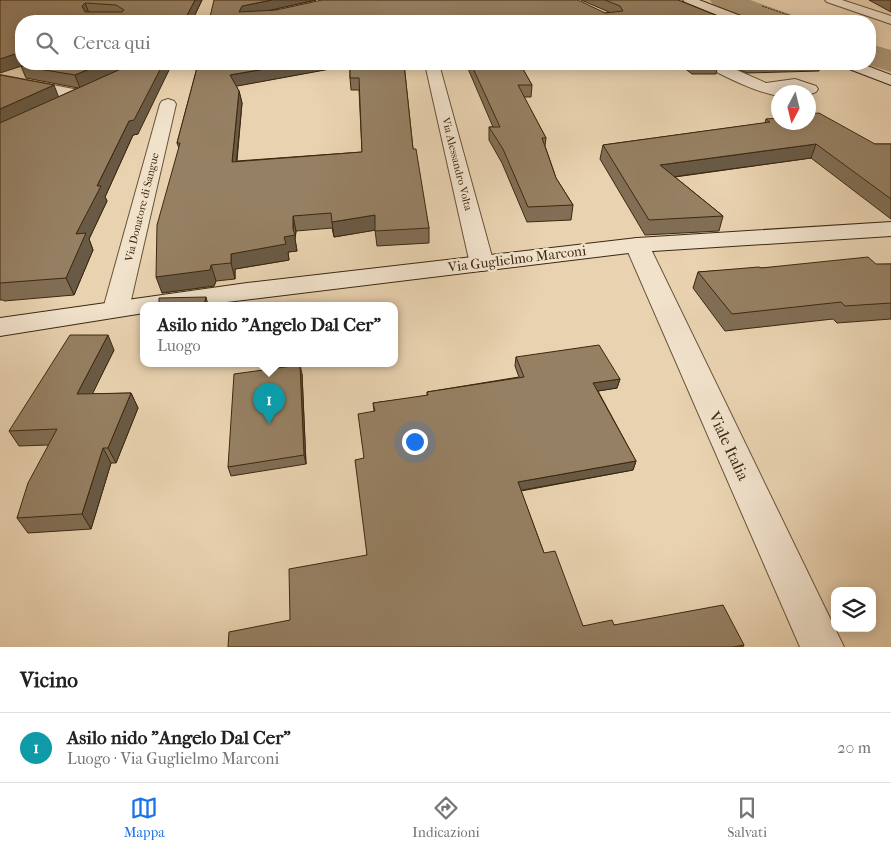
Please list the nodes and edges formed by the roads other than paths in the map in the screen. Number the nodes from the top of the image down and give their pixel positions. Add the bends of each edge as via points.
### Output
1 (689, 0) edge
2 (831, 0) edge
3 (727, 15) edge
4 (891, 20) edge
5 (29, 70) edge
6 (434, 70) edge
7 (725, 70) edge
8 (865, 70) edge
9 (1, 80) edge
10 (891, 80) edge
11 (96, 87) edge
12 (763, 88) dead end
13 (79, 95) junction
14 (168, 104) dead end
15 (52, 108) edge
16 (891, 229) edge
17 (637, 245) junction
18 (482, 264) junction
19 (167, 302) edge
20 (140, 306) edge
21 (116, 309) junction
22 (0, 328) edge
23 (822, 647) edge

1 - 3 street
2 - 4 street
5 - 9 street
6 - 18 street, Via Alessandro Volta
7 - 12 street
8 - 10 street
9 - 13 street
11 - 13 street
13 - 15 street
14 - 21 street, Via Donatore di Sangue
16 - 17 street, Via Guglielmo Marconi
17 - 18 street, Via Guglielmo Marconi
17 - 23 street, Viale Italia
18 - 19 street, Via Guglielmo Marconi
20 - 21 street, Via Guglielmo Marconi
21 - 22 street, Via Guglielmo Marconi

